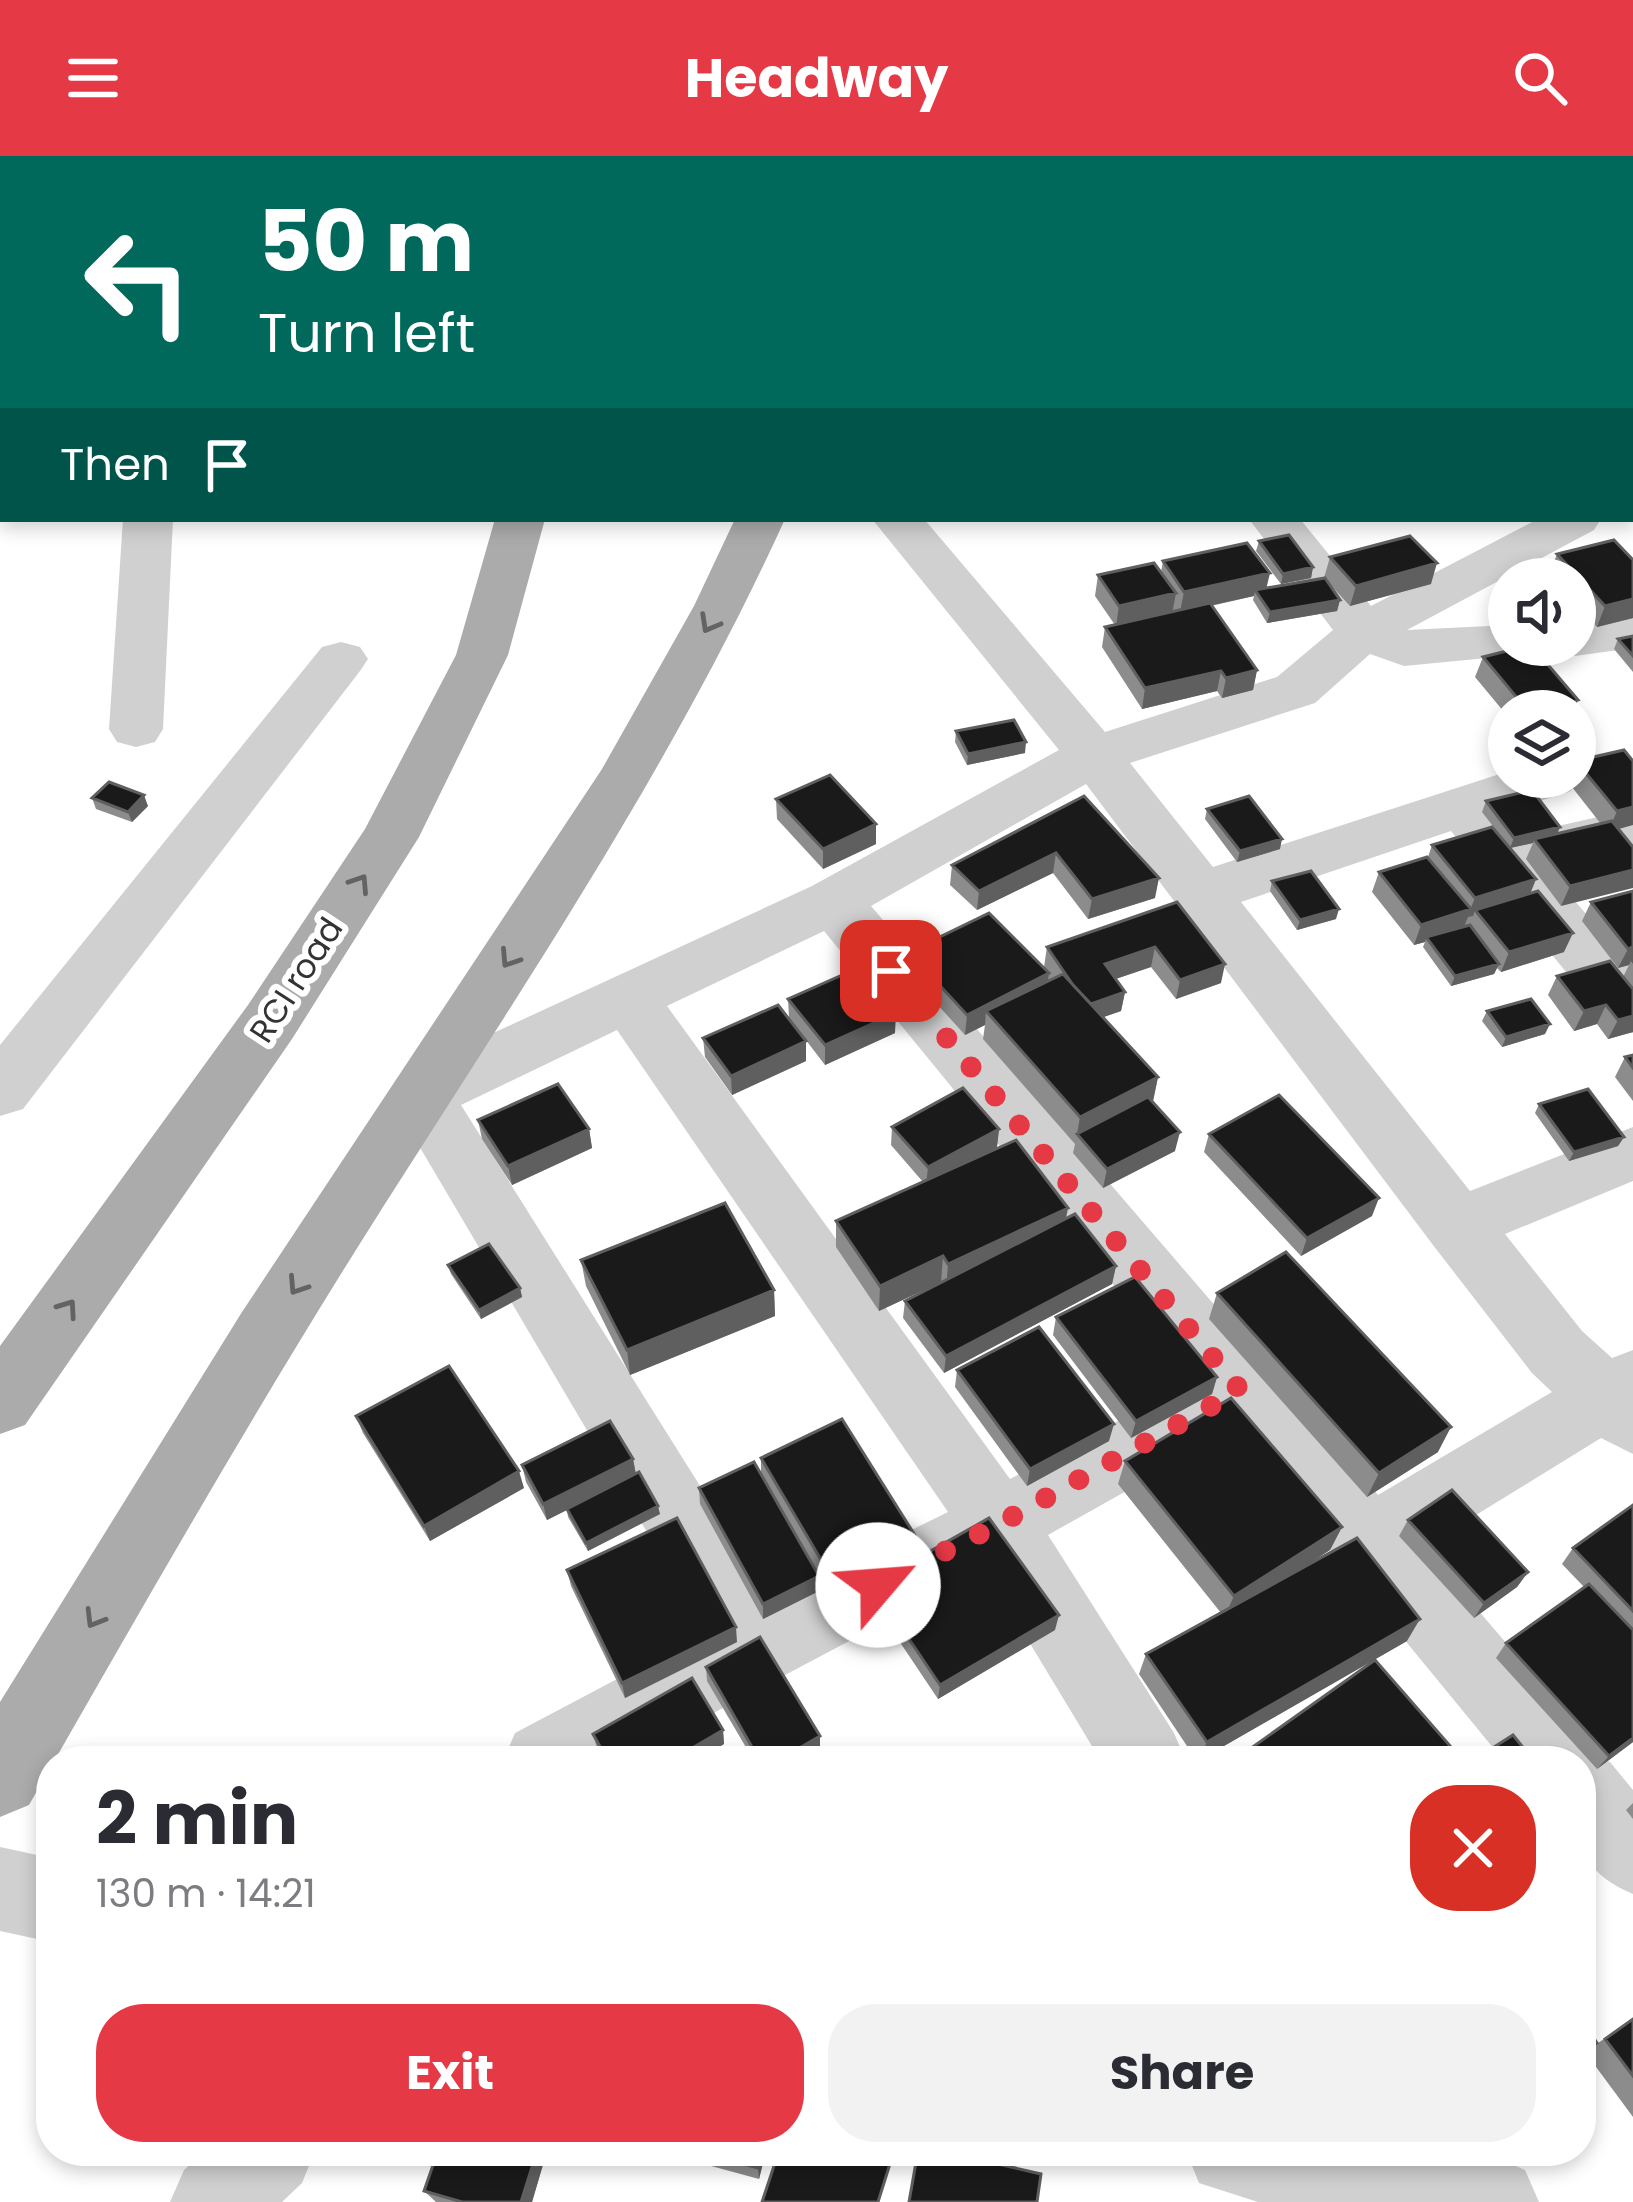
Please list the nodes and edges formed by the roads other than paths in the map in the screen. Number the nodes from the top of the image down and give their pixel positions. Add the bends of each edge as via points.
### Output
1 (148, 522) edge
2 (519, 522) edge
3 (759, 522) edge
4 (1276, 522) edge
5 (1570, 522) edge
6 (920, 523) edge
7 (1633, 631) edge
8 (1363, 632) junction
9 (1596, 636) edge
10 (1488, 643) edge
11 (340, 658) dead end
12 (136, 729) dead end
13 (1094, 755) junction
14 (1491, 798) edge
15 (1462, 808) junction
16 (1633, 829) edge
17 (1507, 856) junction
18 (1201, 893) junction
19 (833, 901) junction
20 (627, 997) junction
21 (1633, 1010) edge
22 (0, 1091) edge
23 (421, 1095) junction
24 (1633, 1153) edge
25 (1457, 1225) junction
26 (1240, 1390) junction
27 (1624, 1400) edge
28 (0, 1403) edge
29 (999, 1524) junction
30 (1368, 1540) junction
31 (757, 1646) junction
32 (571, 1746) edge
33 (1137, 1746) edge
34 (1542, 1746) edge
35 (0, 1777) edge
36 (1596, 1810) edge
37 (1633, 1853) edge
38 (0, 1889) edge
39 (36, 1897) edge
40 (254, 2166) edge
41 (1317, 2166) edge
42 (1449, 2189) edge
43 (216, 2202) edge

1 - 12 street
28 -> 2 main road, RCI road via 270,1022 390,837 482,655
3 -> 23 main road via 599,820
4 - 8 street
5 - 8 street
6 - 13 street
7 - 9 street
8 - 10 street via 1404,649
8 - 13 street via 1295,690
11 - 22 street
13 - 18 street
13 - 19 street
14 - 15 street
15 - 17 street
15 - 18 street
16 - 17 street
17 - 21 street
18 - 25 street
19 - 20 street
19 - 26 street
20 - 23 street
20 - 29 street
23 - 31 street
23 -> 35 main road via 258,1344
24 - 25 street
25 - 27 street via 1557,1352
26 - 29 street
26 - 30 street
27 - 30 street
29 - 31 street
29 - 33 street
30 - 34 street
31 - 32 street
36 - 37 street
38 - 39 street
40 - 43 street
41 - 42 street

